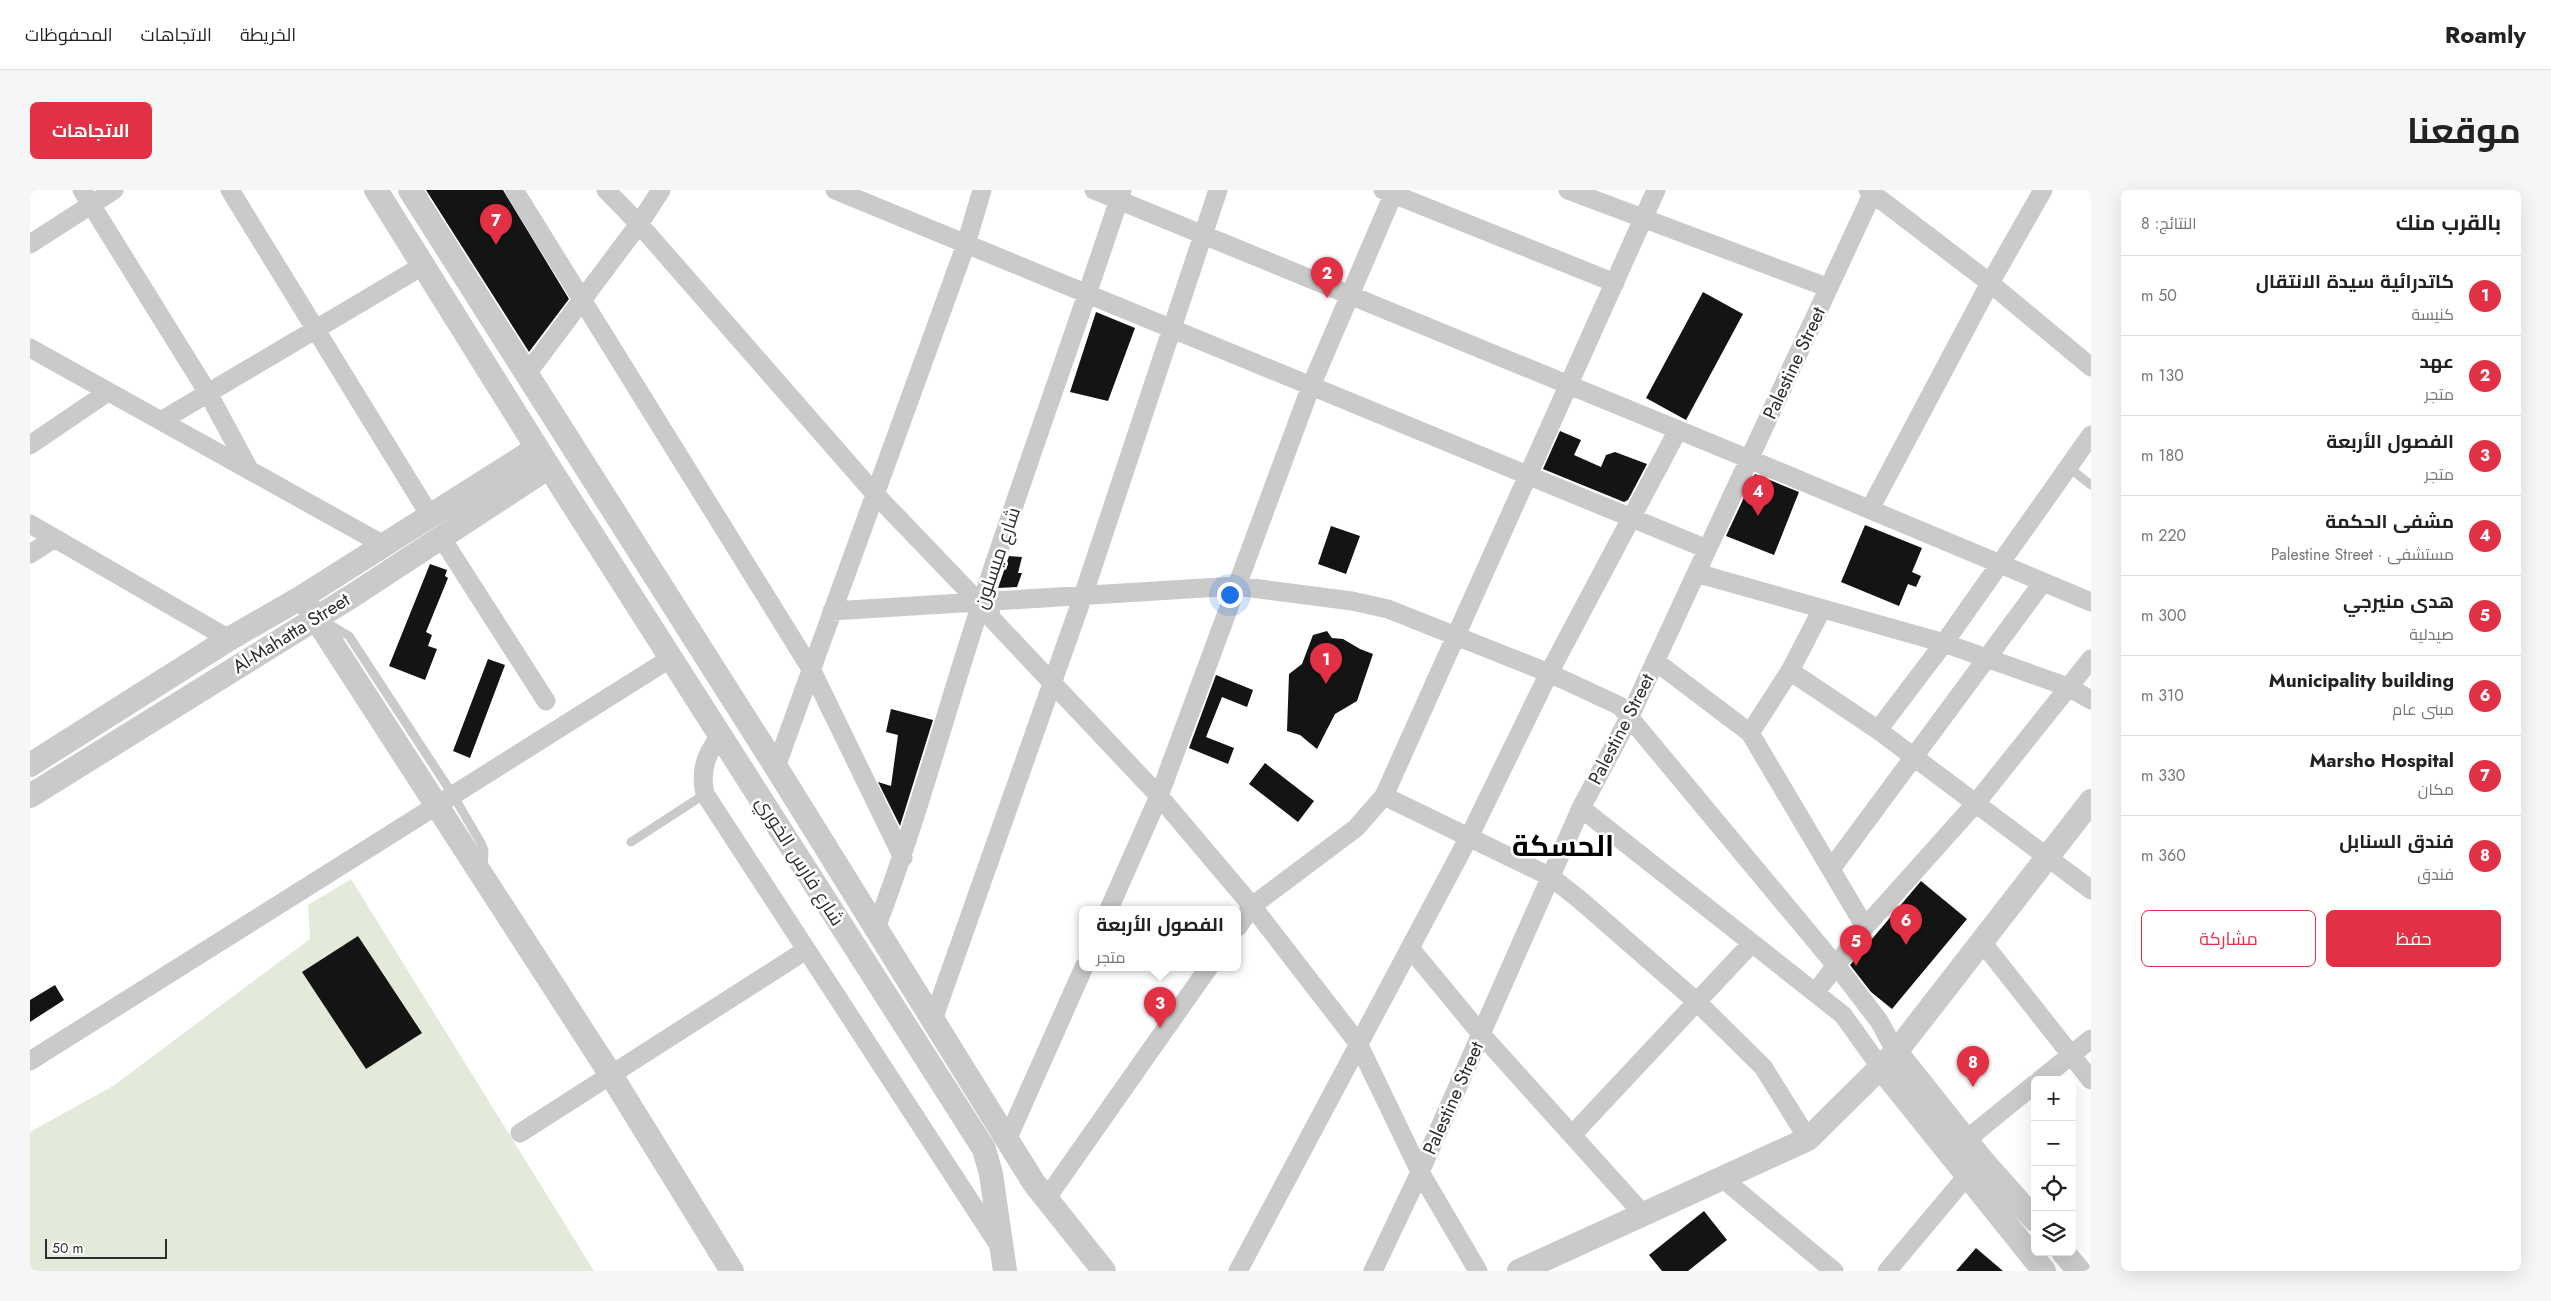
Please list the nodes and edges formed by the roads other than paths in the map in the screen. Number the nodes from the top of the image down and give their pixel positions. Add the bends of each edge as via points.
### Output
1 (114, 190) edge
2 (230, 190) edge
3 (376, 190) edge
4 (410, 190) edge
5 (514, 190) edge
6 (606, 190) edge
7 (661, 190) edge
8 (835, 190) edge
9 (982, 190) edge
10 (1094, 190) edge
11 (1218, 190) edge
12 (1568, 190) edge
13 (1656, 190) edge
14 (2043, 190) edge
15 (1390, 191) edge
16 (1872, 191) edge
17 (1120, 195) edge
18 (87, 197) edge
19 (1644, 218) junction
20 (639, 224) junction
21 (1203, 234) junction
22 (30, 244) edge
23 (966, 244) junction
24 (424, 264) junction
25 (1615, 283) junction
26 (1990, 283) junction
27 (1829, 288) junction
28 (1088, 294) junction
29 (1350, 296) junction
30 (582, 300) junction
31 (315, 329) junction
32 (1173, 329) junction
33 (30, 348) edge
34 (2091, 367) edge
35 (526, 375) junction
36 (1311, 386) junction
37 (1569, 387) junction
38 (108, 392) junction
39 (208, 393) junction
40 (161, 421) junction
41 (1678, 430) junction
42 (2091, 435) edge
43 (30, 445) edge
44 (543, 458) junction
45 (1749, 459) junction
46 (2068, 467) junction
47 (250, 471) junction
48 (1530, 476) junction
49 (2091, 486) edge
50 (875, 494) junction
51 (1870, 509) junction
52 (429, 514) junction
53 (1632, 518) junction
54 (30, 524) edge
55 (441, 537) junction
56 (55, 538) junction
57 (382, 544) junction
58 (1707, 549) junction
59 (30, 554) edge
60 (2000, 564) junction
61 (1696, 573) junction
62 (2043, 582) junction
63 (1236, 586) junction
64 (1083, 596) junction
65 (302, 597) junction
66 (982, 601) junction
67 (2091, 602) edge
68 (1822, 609) junction
69 (832, 611) junction
70 (316, 617) junction
71 (1456, 636) junction
72 (229, 639) junction
73 (1944, 643) junction
74 (1987, 657) junction
75 (671, 658) junction
76 (2091, 659) edge
77 (1655, 661) junction
78 (811, 669) junction
79 (1790, 670) junction
80 (1549, 673) junction
81 (1052, 684) junction
82 (2068, 687) junction
83 (2091, 700) edge
84 (546, 701) dead end
85 (1629, 718) junction
86 (1878, 730) junction
87 (1750, 733) junction
88 (721, 736) junction
89 (1914, 757) junction
90 (30, 765) edge
91 (776, 767) junction
92 (705, 794) junction
93 (30, 796) edge
94 (1159, 796) junction
95 (1384, 796) junction
96 (445, 800) junction
97 (2091, 802) edge
98 (1976, 803) junction
99 (1581, 808) junction
100 (1469, 837) junction
101 (632, 842) dead end
102 (2048, 856) junction
103 (903, 858) junction
104 (1831, 869) junction
105 (1551, 877) junction
106 (2091, 890) edge
107 (1110, 906) edge
108 (1252, 906) junction
109 (1241, 922) edge
110 (1865, 927) junction
111 (876, 928) junction
112 (1982, 942) junction
113 (1752, 943) junction
114 (1410, 948) junction
115 (806, 950) junction
116 (1835, 967) junction
117 (1082, 971) edge
118 (1206, 971) edge
119 (1815, 993) junction
120 (1697, 1002) junction
121 (933, 1020) junction
122 (1481, 1034) junction
123 (2091, 1039) edge
124 (1358, 1043) junction
125 (2071, 1055) junction
126 (1888, 1060) junction
127 (30, 1061) edge
128 (611, 1075) junction
129 (2045, 1076) edge
130 (2091, 1080) edge
131 (2031, 1087) edge
132 (520, 1133) dead end
133 (1572, 1135) junction
134 (1808, 1139) junction
135 (1007, 1140) junction
136 (1966, 1140) junction
137 (1974, 1167) junction
138 (1420, 1172) junction
139 (1722, 1178) junction
140 (1046, 1199) junction
141 (1643, 1214) junction
142 (2031, 1217) edge
143 (1000, 1247) junction
144 (2066, 1256) edge
145 (1549, 1266) edge
146 (732, 1271) edge
147 (1006, 1271) edge
148 (1104, 1271) edge
149 (1238, 1271) edge
150 (1373, 1271) edge
151 (1478, 1271) edge
152 (1519, 1271) edge
153 (1834, 1271) edge
154 (1887, 1271) edge
155 (2044, 1271) edge
156 (2079, 1271) edge

1 - 18 street
2 - 31 street
3 - 24 street, شارع فارس الخوري
4 - 35 street
5 - 30 street
6 - 20 street
7 - 20 street
8 - 23 street
9 - 23 street
10 - 17 street
11 - 21 street
12 - 19 street
13 - 19 street
14 - 26 street
15 - 25 street
15 - 29 street
16 - 26 street
16 - 27 street, Palestine Street
17 - 21 street
17 - 28 street, شارع ميسلون
18 - 22 street
18 - 39 street
19 - 25 street
19 - 27 street
20 - 30 street
20 - 50 street
21 - 29 street
21 - 32 street
23 - 28 street
23 - 50 street
24 - 31 street
24 - 44 street, شارع فارس الخوري
25 - 37 street
26 - 34 street
26 - 51 street
27 - 45 street, Palestine Street
28 - 32 street
28 - 66 street, شارع ميسلون
29 - 36 street
29 - 37 street
30 - 35 street
30 - 78 street
31 - 39 street
31 - 52 street
32 - 36 street
32 - 64 street
33 - 38 street
35 - 91 street
36 - 48 street
36 - 63 street
37 - 41 street
37 - 48 street
38 - 40 street
38 - 43 street
39 - 40 street
39 - 47 street
40 - 47 street
41 - 45 street
41 - 53 street
42 - 46 street
44 - 52 street, Al-Mahatta Street
44 - 55 street, Al-Mahatta Street
44 - 75 street, شارع فارس الخوري
45 - 51 street
45 - 58 street, Palestine Street
46 - 49 lane
46 - 60 street
47 - 57 street
48 - 53 street
48 - 71 street
50 - 66 street via 970,593
50 - 69 street
51 - 60 street
52 - 57 street, Al-Mahatta Street
53 - 58 street
53 - 80 street
54 - 56 street
55 - 70 street, Al-Mahatta Street
55 - 84 street
56 - 59 street
56 - 72 street
57 - 65 street, Al-Mahatta Street
58 - 61 street, Palestine Street
60 - 62 street
60 - 73 street
61 - 68 street
61 - 77 street, Palestine Street
62 - 67 street
62 - 74 street
63 - 64 street
63 - 71 street via 1370,605
63 - 94 street
64 - 66 street
64 - 81 street
65 - 70 street
65 - 72 street, Al-Mahatta Street
66 - 69 street
66 - 81 street via 993,620
66 - 103 street, شارع ميسلون
68 - 73 street
68 - 79 street
69 - 78 street
70 - 93 street, Al-Mahatta Street
70 - 96 street
71 - 80 street
71 - 95 street
72 - 90 street, Al-Mahatta Street
73 - 74 street
73 - 86 street
74 - 82 street
74 - 89 street
75 - 88 street, شارع فارس الخوري
75 - 96 street
76 - 82 street
77 - 85 street, Palestine Street
77 - 87 street
78 - 91 street
78 - 103 street
79 - 86 street
79 - 87 street
80 - 85 street via 1613,702
80 - 100 street
81 - 94 street
81 - 121 street
82 - 83 street
82 - 98 street
85 - 99 street, Palestine Street
85 - 116 street
86 - 89 street
87 - 104 street
88 - 92 street via 705,760 702,777
88 - 143 street, شارع فارس الخوري via 984,1149 991,1174
89 - 98 street
89 - 104 street
91 - 111 street
92 - 101 lane
92 - 115 street
94 - 107 street
94 - 108 street
95 - 100 street
95 - 108 street via 1356,828
96 - 127 street
96 - 128 street via 482,874
97 - 102 street
98 - 102 street
98 - 110 street
99 - 105 street, Palestine Street
99 - 113 street
100 - 105 street
100 - 114 street
102 - 106 street
102 - 112 street
103 - 111 street, شارع ميسلون
104 - 110 street
105 - 120 street
105 - 122 street, Palestine Street
108 - 109 street
108 - 124 street
110 - 116 street
111 - 121 street
112 - 125 street
112 - 126 street
113 - 119 street
113 - 120 street
114 - 122 street
114 - 124 street
115 - 128 street
115 - 143 street
116 - 119 street
116 - 126 street via 1879,1021
117 - 135 street
118 - 140 street
119 - 126 street via 1843,1015
120 - 133 street
120 - 134 street via 1763,1068
121 - 135 street
122 - 133 street
122 - 138 street, Palestine Street
123 - 125 street
124 - 138 street
124 - 149 street
125 - 129 street
125 - 130 street
126 - 134 street
126 - 136 street
126 - 137 street
128 - 132 street
128 - 146 street
131 - 136 street
133 - 141 street
134 - 139 street
135 - 140 street
136 - 137 street
137 - 142 street
137 - 154 street
137 - 155 street
138 - 150 street, Palestine Street
138 - 151 street
139 - 141 street
139 - 153 street
140 - 148 street
141 - 145 street
143 - 147 street, شارع فارس الخوري
144 - 156 street
145 - 152 street

